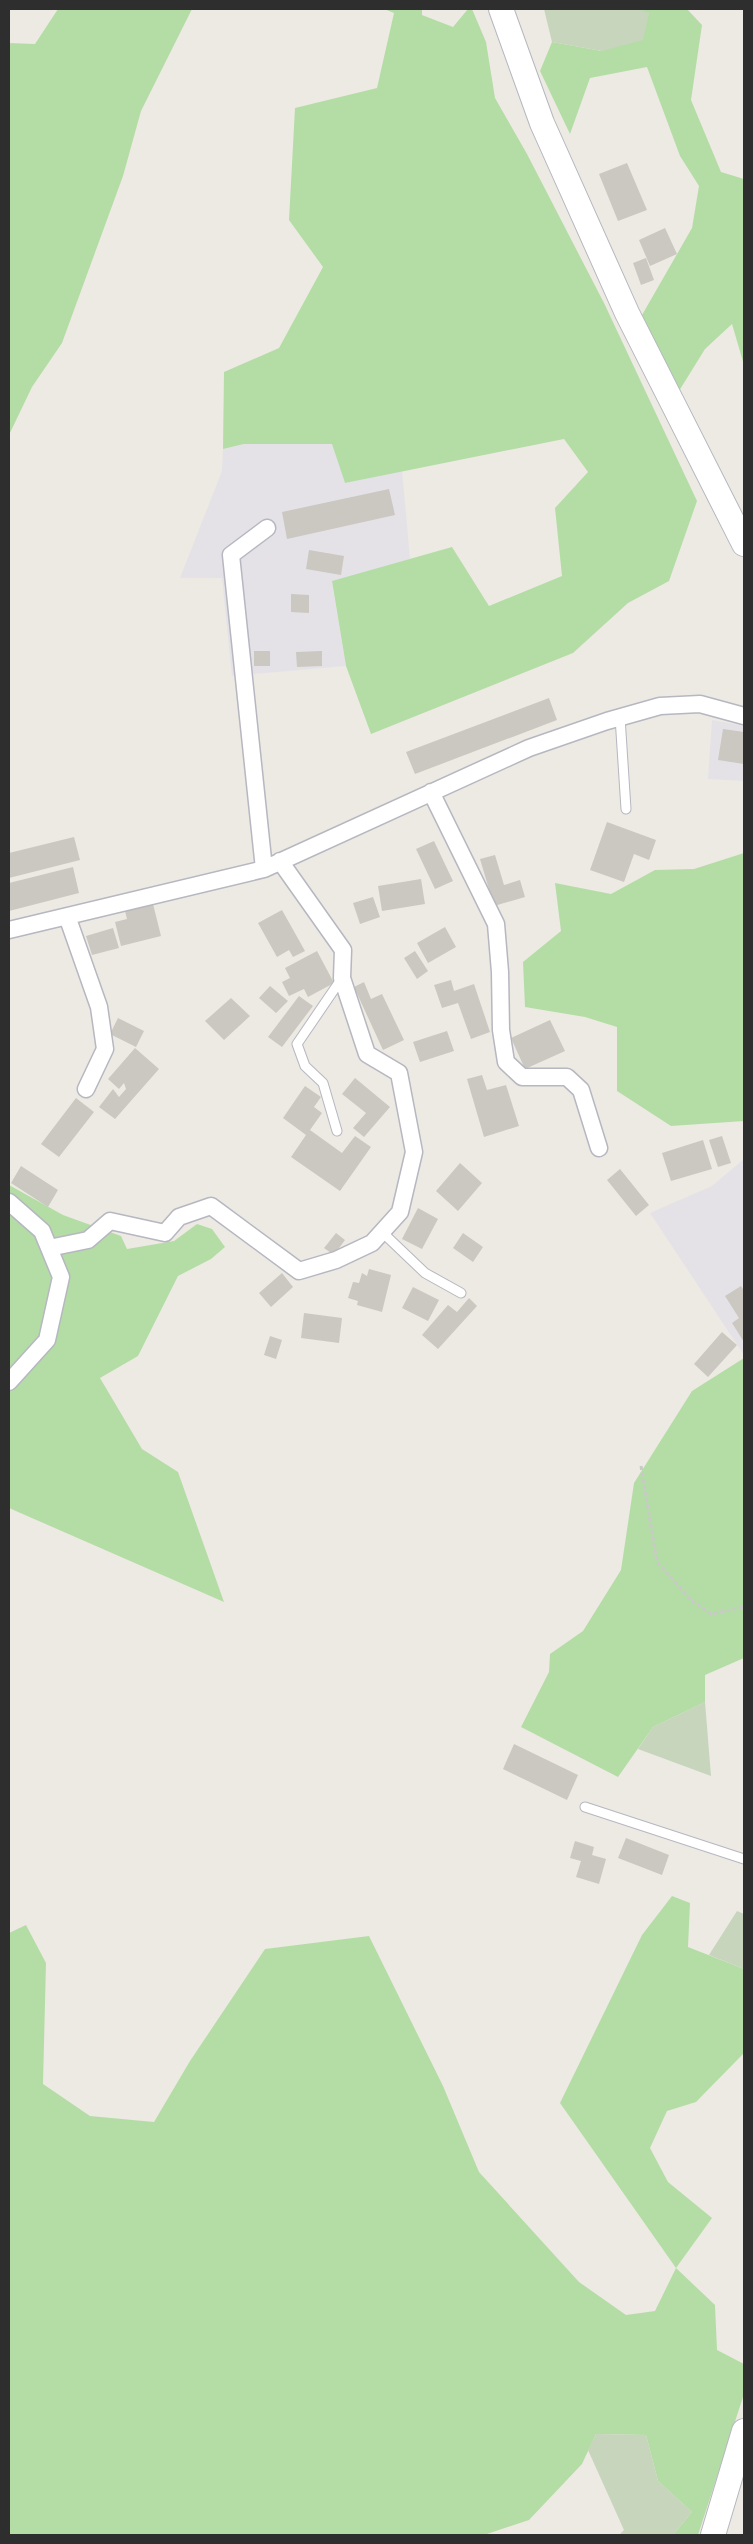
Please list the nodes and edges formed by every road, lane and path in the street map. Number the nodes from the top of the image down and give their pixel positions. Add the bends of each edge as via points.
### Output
1 (500, 9) edge
2 (267, 528) dead end
3 (744, 544) edge
4 (744, 716) edge
5 (620, 717) junction
6 (431, 792) junction
7 (626, 809) dead end
8 (280, 861) junction
9 (264, 869) junction
10 (67, 916) junction
11 (9, 930) edge
12 (342, 978) junction
13 (86, 1089) dead end
14 (337, 1131) dead end
15 (599, 1148) dead end
16 (9, 1202) edge
17 (382, 1232) junction
18 (49, 1248) junction
19 (461, 1292) dead end
20 (9, 1382) edge
21 (641, 1466) dead end
22 (744, 1607) edge
23 (585, 1807) dead end
24 (744, 1859) edge
25 (744, 2431) edge
26 (713, 2535) edge

1 - 3 street via 542,123 623,304
2 - 9 street via 231,555
4 - 5 street via 700,704 660,706
5 - 6 street via 529,748
5 - 7 lane
6 - 8 street
6 - 15 street via 496,924 501,1030 506,1062 522,1077 567,1077 581,1090
8 - 9 street
8 - 12 street via 343,950
9 - 10 street
10 - 11 street
10 - 13 street via 99,1006 105,1049
12 - 14 lane via 297,1044 305,1066 323,1083
12 - 17 street via 367,1054 398,1073 414,1152 400,1212
16 - 18 street via 42,1232
17 - 18 street via 372,1243 299,1272 211,1206 179,1217 165,1234 110,1221 88,1240
17 - 19 lane via 425,1273
18 - 20 street via 61,1277 47,1340
21 - 22 path via 657,1562 692,1600 711,1614
23 - 24 lane
25 - 26 street

